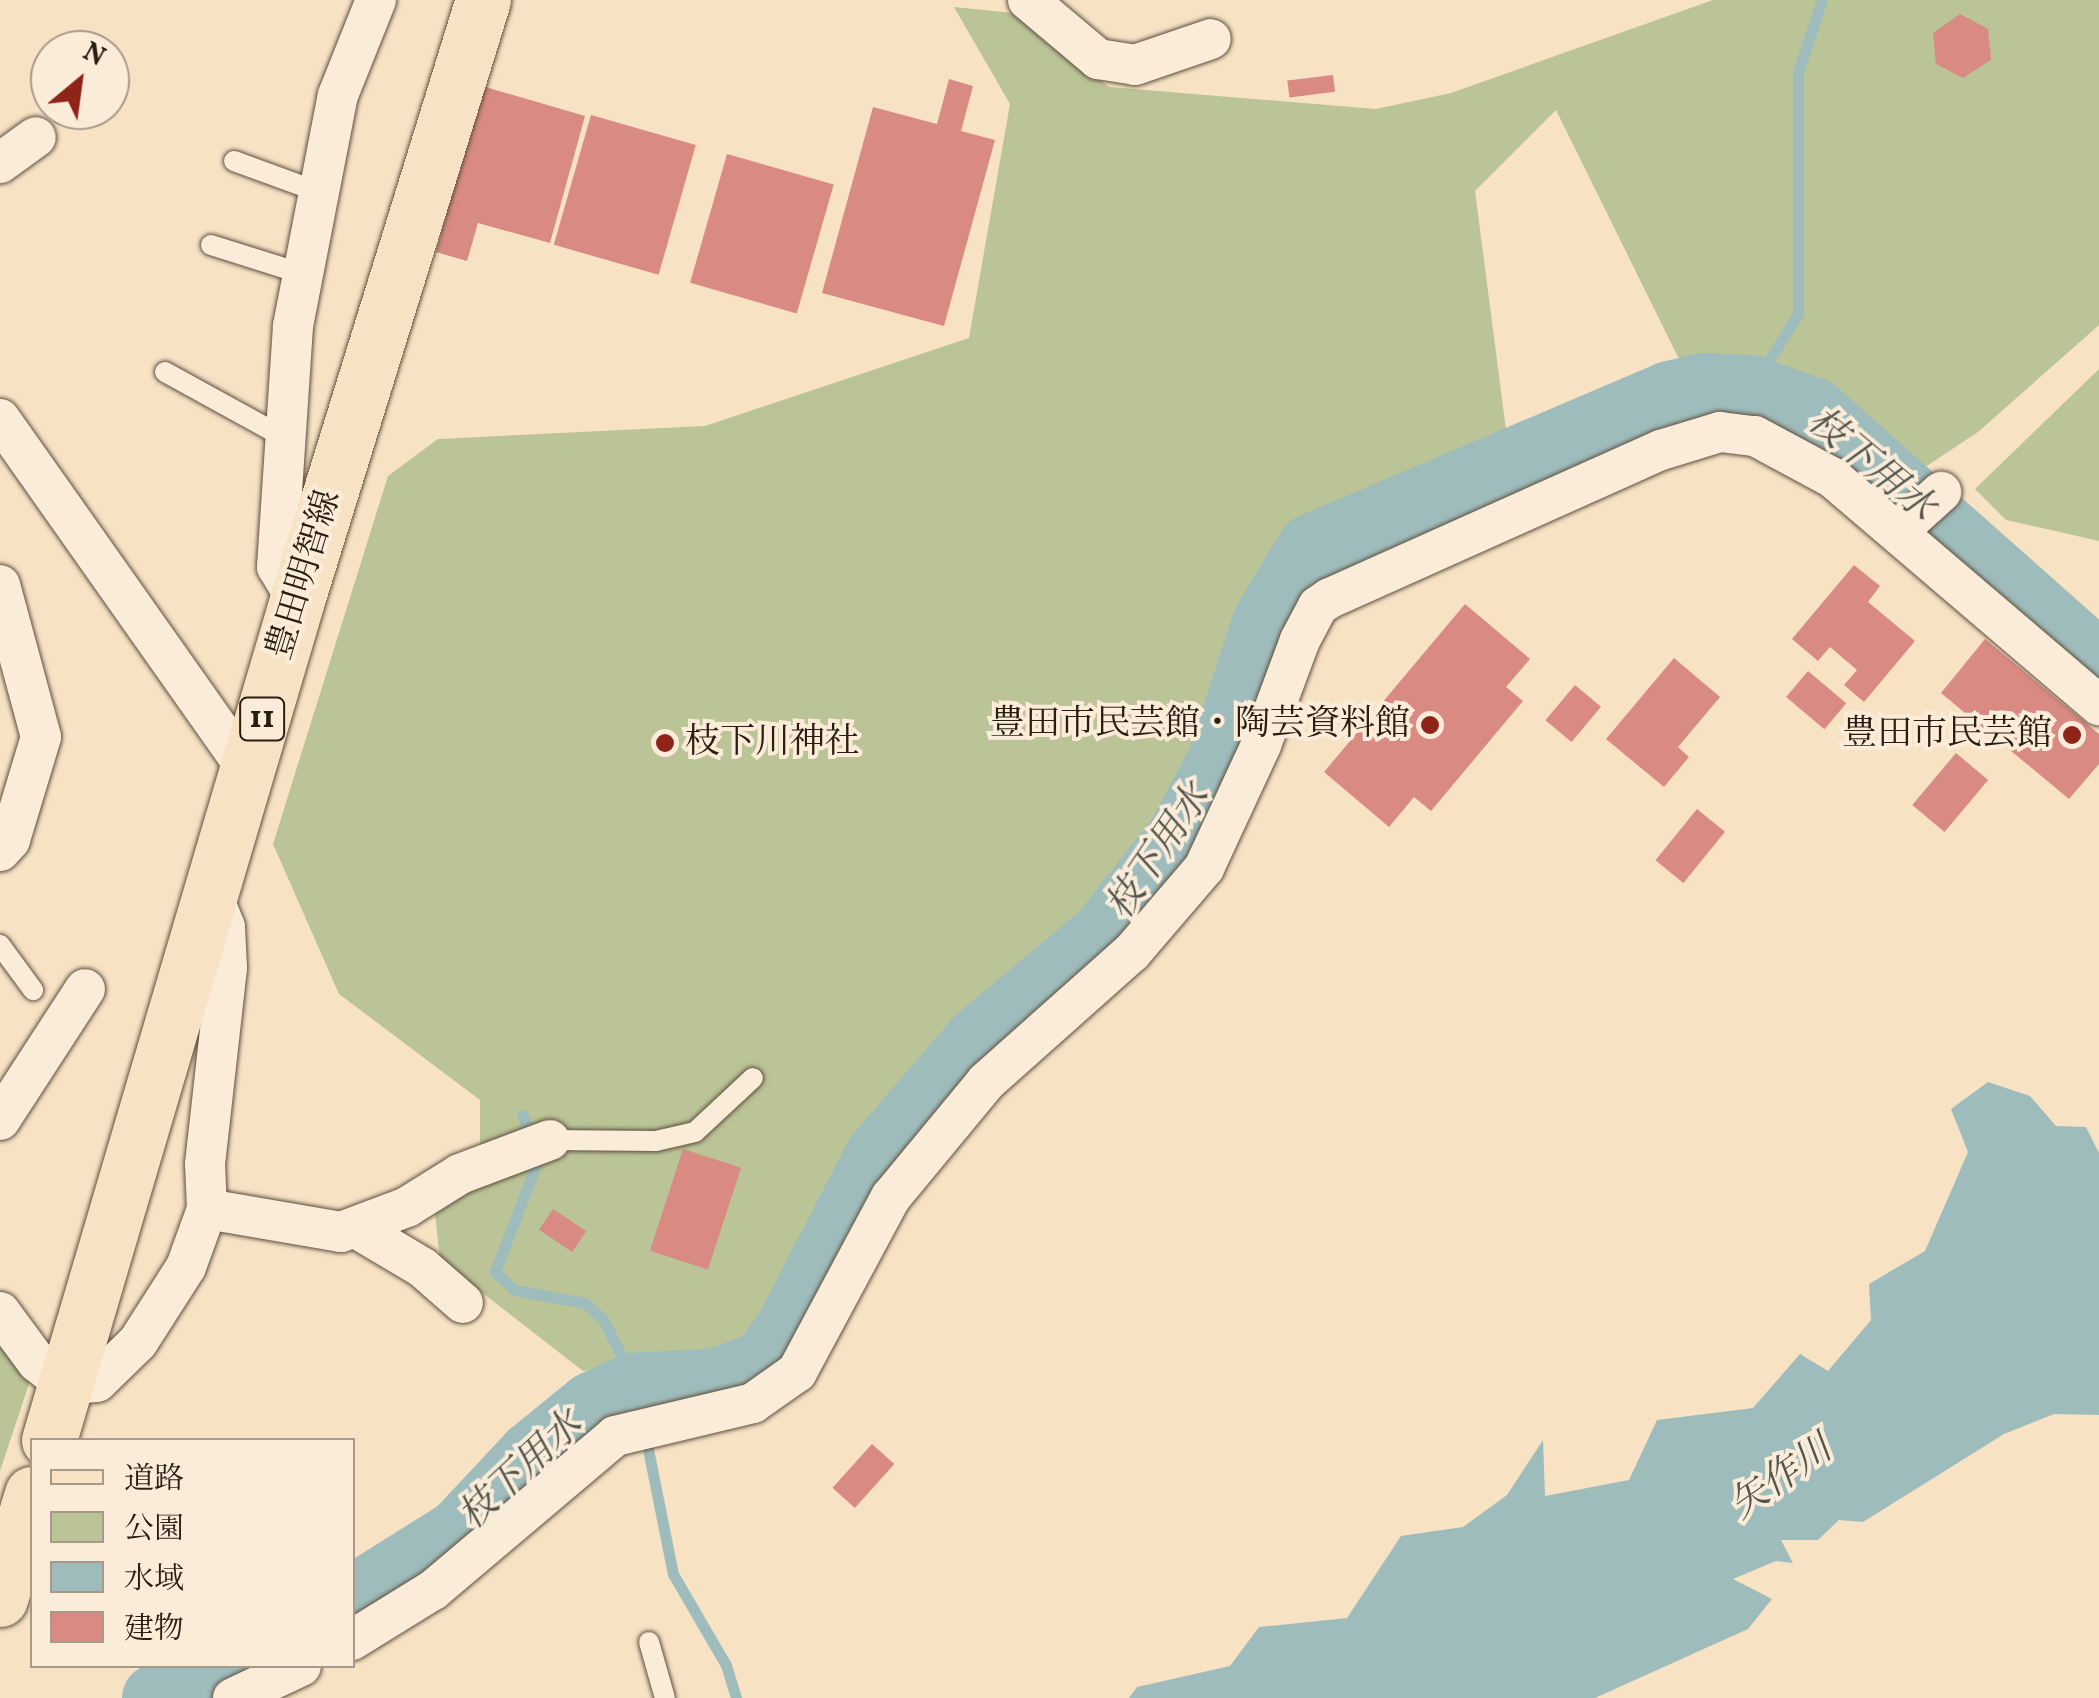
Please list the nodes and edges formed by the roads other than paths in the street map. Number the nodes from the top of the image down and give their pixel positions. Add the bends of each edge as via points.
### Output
1 (376, 0) edge
2 (483, 0) edge
3 (1028, 0) edge
4 (1211, 39) dead end
5 (36, 137) dead end
6 (234, 162) dead end
7 (0, 164) edge
8 (320, 192) junction
9 (211, 245) dead end
10 (303, 274) junction
11 (165, 372) dead end
12 (1, 424) edge
13 (286, 438) junction
14 (1940, 492) dead end
15 (1899, 530) junction
16 (0, 585) edge
17 (297, 600) junction
18 (2099, 705) edge
19 (248, 772) junction
20 (0, 851) edge
21 (213, 898) junction
22 (0, 944) edge
23 (85, 989) dead end
24 (33, 990) dead end
25 (752, 1078) dead end
26 (0, 1120) edge
27 (538, 1144) joint
28 (207, 1208) junction
29 (356, 1228) junction
30 (463, 1303) dead end
31 (0, 1312) edge
32 (66, 1385) junction
33 (50, 1438) edge
34 (19, 1514) edge
35 (0, 1599) edge
36 (355, 1638) edge
37 (649, 1642) dead end
38 (297, 1668) edge
39 (233, 1698) edge
40 (665, 1698) edge

1 - 8 street via 338,94
2 - 17 main road, 豊田明智線 / 11
3 - 4 street via 1098,59 1135,66
5 - 7 street
6 - 8 lane
8 - 10 street
9 - 10 lane
10 - 13 street
11 - 13 lane
12 - 19 street
13 - 17 street via 277,567
14 - 15 street
15 - 18 street
15 - 36 street via 1833,478 1755,436 1720,432 1552,496 1318,606 1204,868 1132,952 986,1082 891,1197 798,1372 753,1403 643,1428 434,1590
16 - 20 street via 41,737 10,840
17 - 19 main road, 豊田明智線 / 11
19 - 21 main road, 豊田明智線 / 11
21 - 28 street via 225,927 228,968 204,1164
21 - 32 main road, 豊田明智線 / 11
22 - 24 lane
23 - 26 street
25 - 27 lane via 695,1132 656,1141
27 - 29 street
28 - 29 street via 341,1232
28 - 32 street via 186,1266 138,1342 97,1382
29 - 30 street via 423,1268
31 - 32 street via 38,1362
32 - 33 main road, 豊田明智線 / 11
34 - 35 main road
37 - 40 lane
38 - 39 street

